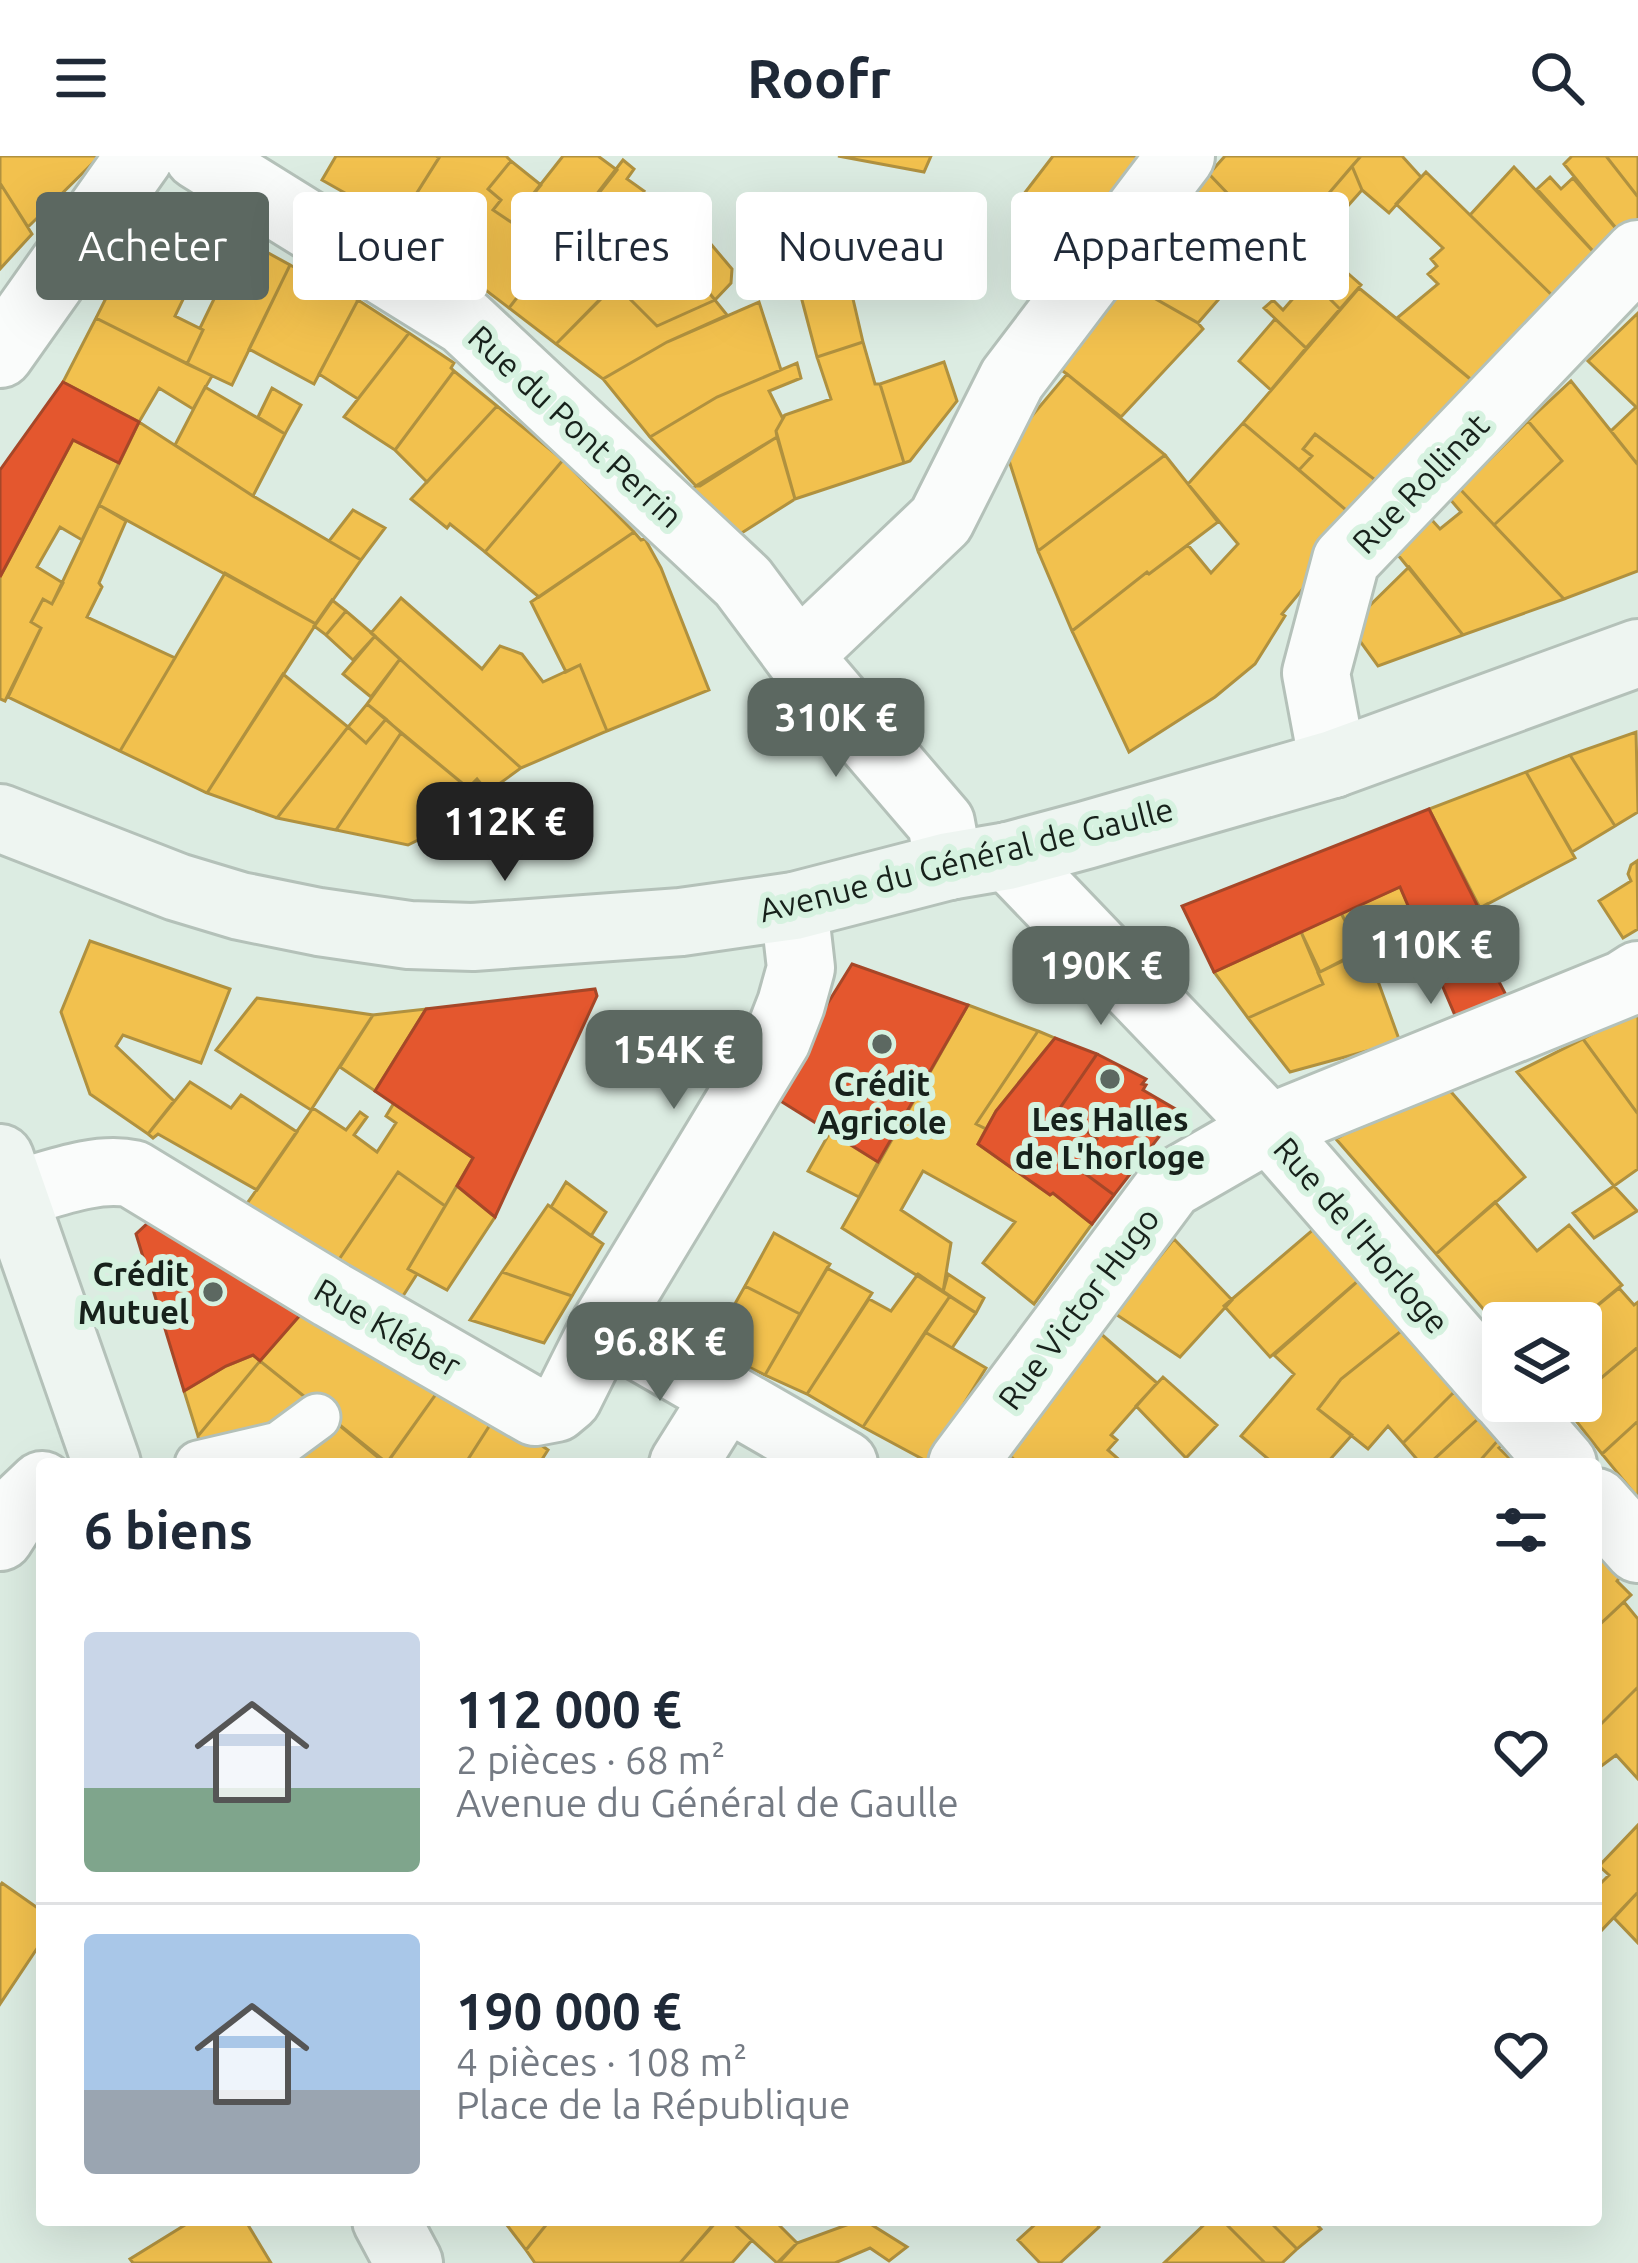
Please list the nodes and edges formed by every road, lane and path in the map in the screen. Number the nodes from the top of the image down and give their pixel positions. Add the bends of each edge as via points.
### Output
1 (140, 156) edge
2 (199, 156) edge
3 (1181, 156) edge
4 (1638, 254) edge
5 (0, 354) edge
6 (1638, 653) edge
7 (798, 656) junction
8 (1334, 764) junction
9 (0, 818) edge
10 (979, 861) junction
11 (794, 906) junction
12 (1638, 975) edge
13 (1269, 1128) junction
14 (6, 1177) edge
15 (604, 1326) junction
16 (1482, 1372) edge
17 (725, 1397) junction
18 (317, 1417) dead end
19 (1526, 1422) edge
20 (89, 1454) edge
21 (222, 1458) edge
22 (687, 1458) edge
23 (833, 1458) edge
24 (966, 1458) edge
25 (1558, 1458) edge
26 (36, 1491) edge
27 (1602, 1509) edge
28 (0, 1538) edge
29 (1638, 1550) edge

1 - 5 street
2 - 7 street, Rue du Pont Perrin via 465,322 743,582
3 - 7 street via 1012,379 940,520
4 - 8 street, Rue Rollinat via 1346,560 1316,674
6 - 8 main road, Avenue du Général de Gaulle
7 - 10 street, Rue du Pont Perrin
8 - 10 main road, Avenue du Général de Gaulle
9 - 11 main road, Avenue du Général de Gaulle via 240,906 409,935 569,931
10 - 11 main road, Avenue du Général de Gaulle
10 - 13 street, Rue de l'Horloge
11 - 15 street via 801,968 777,1040
12 - 13 street, Rue Victor Hugo
13 - 16 street, Rue de l'Horloge
13 - 24 street, Rue Victor Hugo via 1170,1185
14 - 15 street, Rue Kléber via 133,1174 535,1412 568,1398
14 - 20 main road
15 - 17 street
17 - 22 street
17 - 23 street
18 - 21 lane via 279,1444
19 - 25 street, Rue de l'Horloge
26 - 28 street
27 - 29 street

